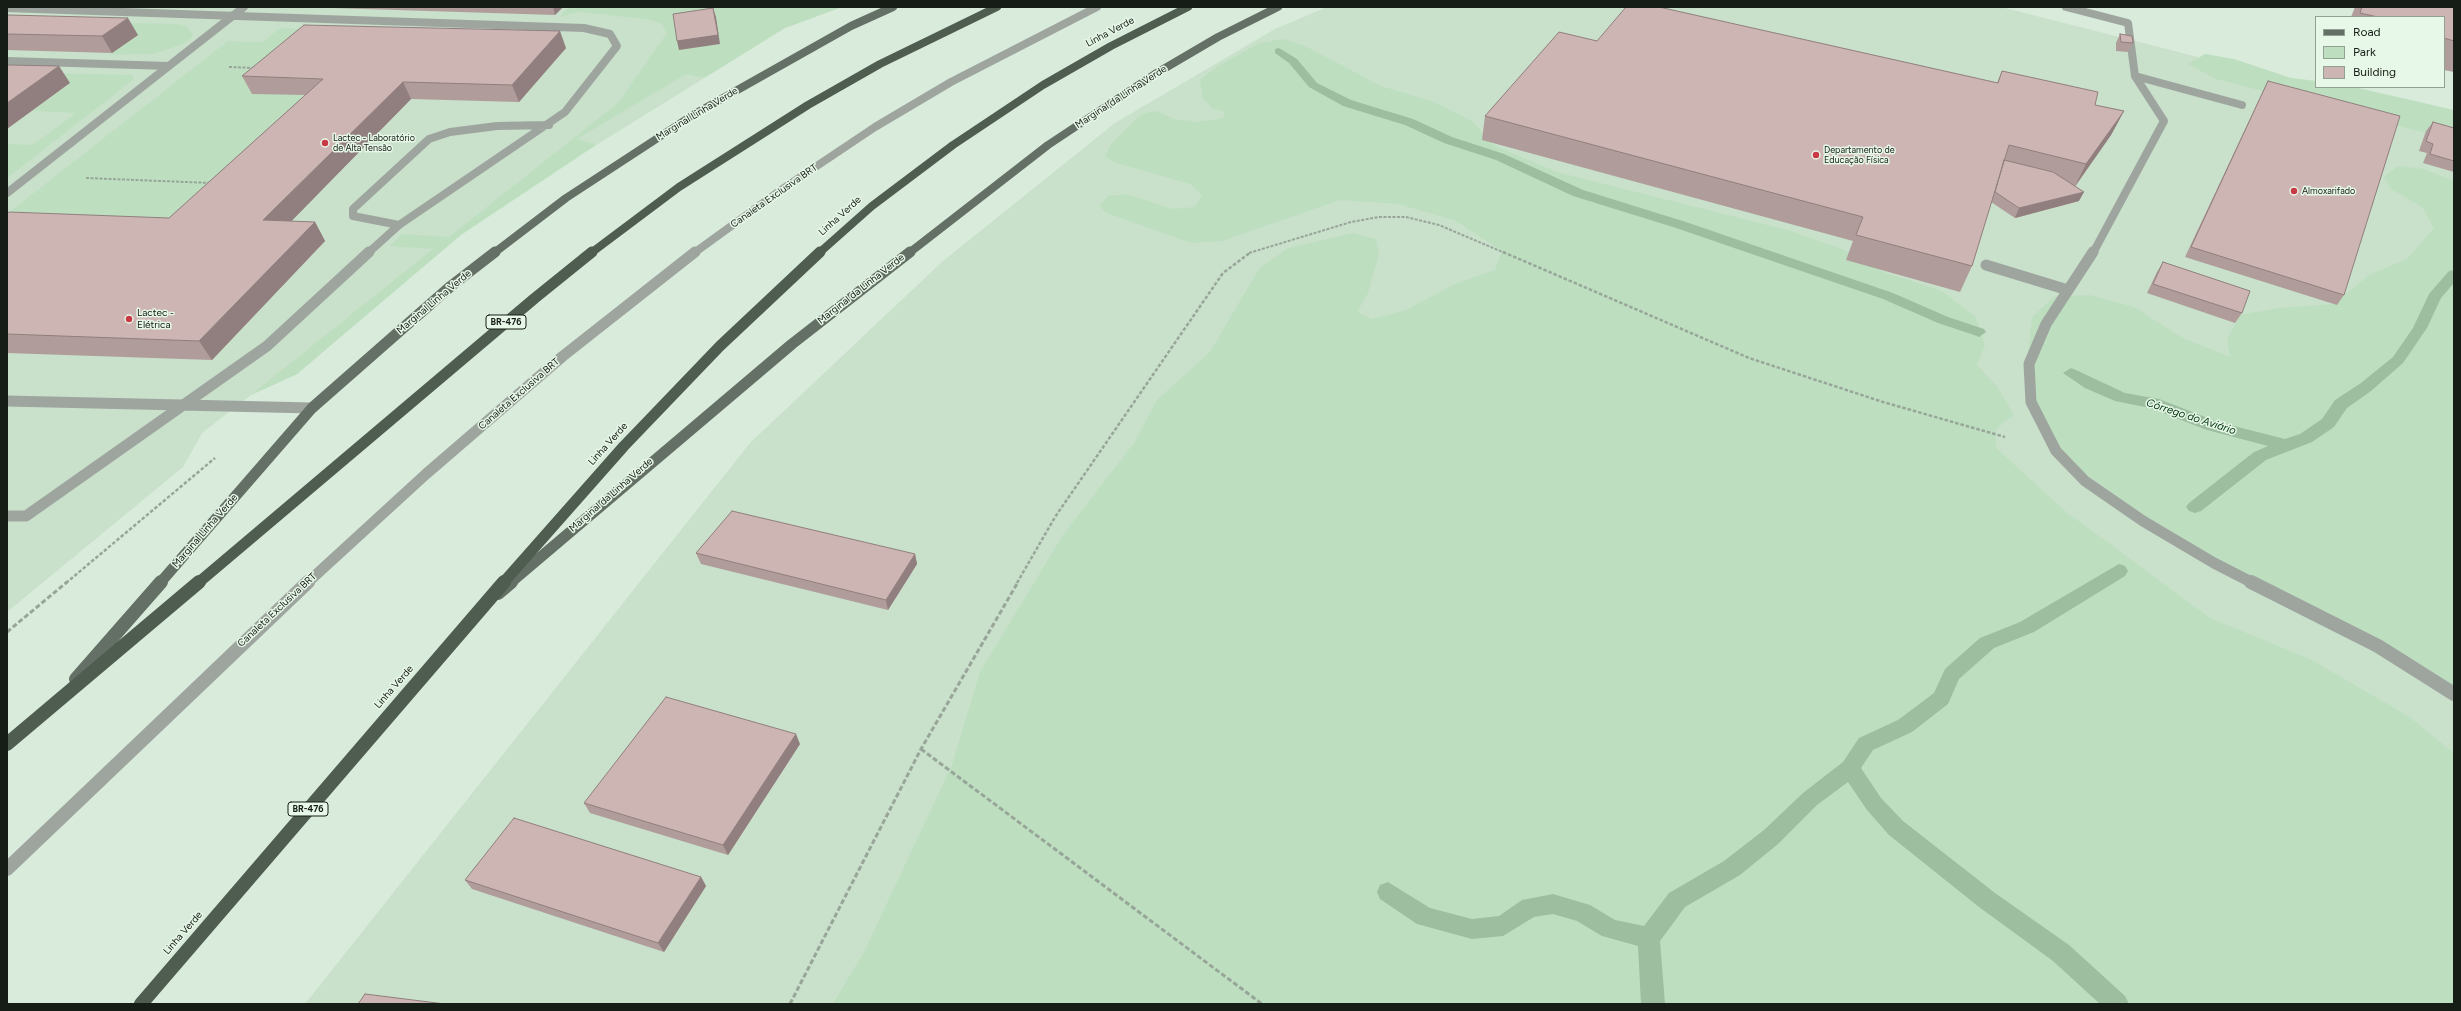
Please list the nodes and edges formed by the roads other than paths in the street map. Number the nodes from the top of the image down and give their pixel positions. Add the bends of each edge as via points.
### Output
1 (244, 7) edge
2 (893, 7) edge
3 (997, 7) edge
4 (1097, 7) edge
5 (1188, 7) edge
6 (1278, 7) edge
7 (2066, 7) edge
8 (7, 8) edge
9 (233, 16) junction
10 (462, 24) junction
11 (455, 31) edge
12 (7, 61) edge
13 (53, 62) junction
14 (170, 66) junction
15 (40, 71) edge
16 (2135, 76) junction
17 (2242, 105) dead end
18 (549, 125) junction
19 (7, 194) edge
20 (398, 225) junction
21 (1986, 265) dead end
22 (2068, 290) junction
23 (7, 401) edge
24 (185, 404) junction
25 (312, 408) junction
26 (7, 516) edge
27 (475, 614) junction
28 (2454, 694) edge
29 (59, 700) junction
30 (7, 744) edge
31 (7, 870) edge
32 (141, 1004) edge

1 - 9 street
2 - 25 main road, Marginal Linha Verde via 851,26 693,115 566,198 450,286
3 - 29 highway, BR-476 via 880,64 814,101 667,196 535,298
4 - 31 street, Canaleta Exclusiva BRT via 951,82 875,127 781,190 682,262 563,356 426,474 263,623
5 - 27 highway, Linha Verde / BR-476 via 1111,46 1043,85 953,145 872,206 793,276 720,346 624,446
6 - 27 main road, Marginal da Linha Verde via 1218,37 1155,74 1042,150 792,344 676,440
7 - 16 street via 2128,23
8 - 9 street
9 - 10 street
9 - 14 street
10 - 11 street
10 - 18 street via 584,28 610,34 617,46 565,112
12 - 13 street
13 - 14 street
13 - 15 street
14 - 19 street
16 - 17 street
16 - 22 street via 2164,121 2098,245
18 - 20 street
18 - 20 street via 497,126 450,132 429,139 353,209 352,216
20 - 24 street via 267,346
21 - 22 street
22 - 28 street via 2046,324 2029,364 2031,402 2056,451 2085,481 2143,521 2214,563 2378,646
23 - 24 street
24 - 25 street
24 - 26 street via 26,516
25 - 29 main road, Marginal Linha Verde
27 - 32 highway, Linha Verde / BR-476
29 - 30 highway, BR-476

